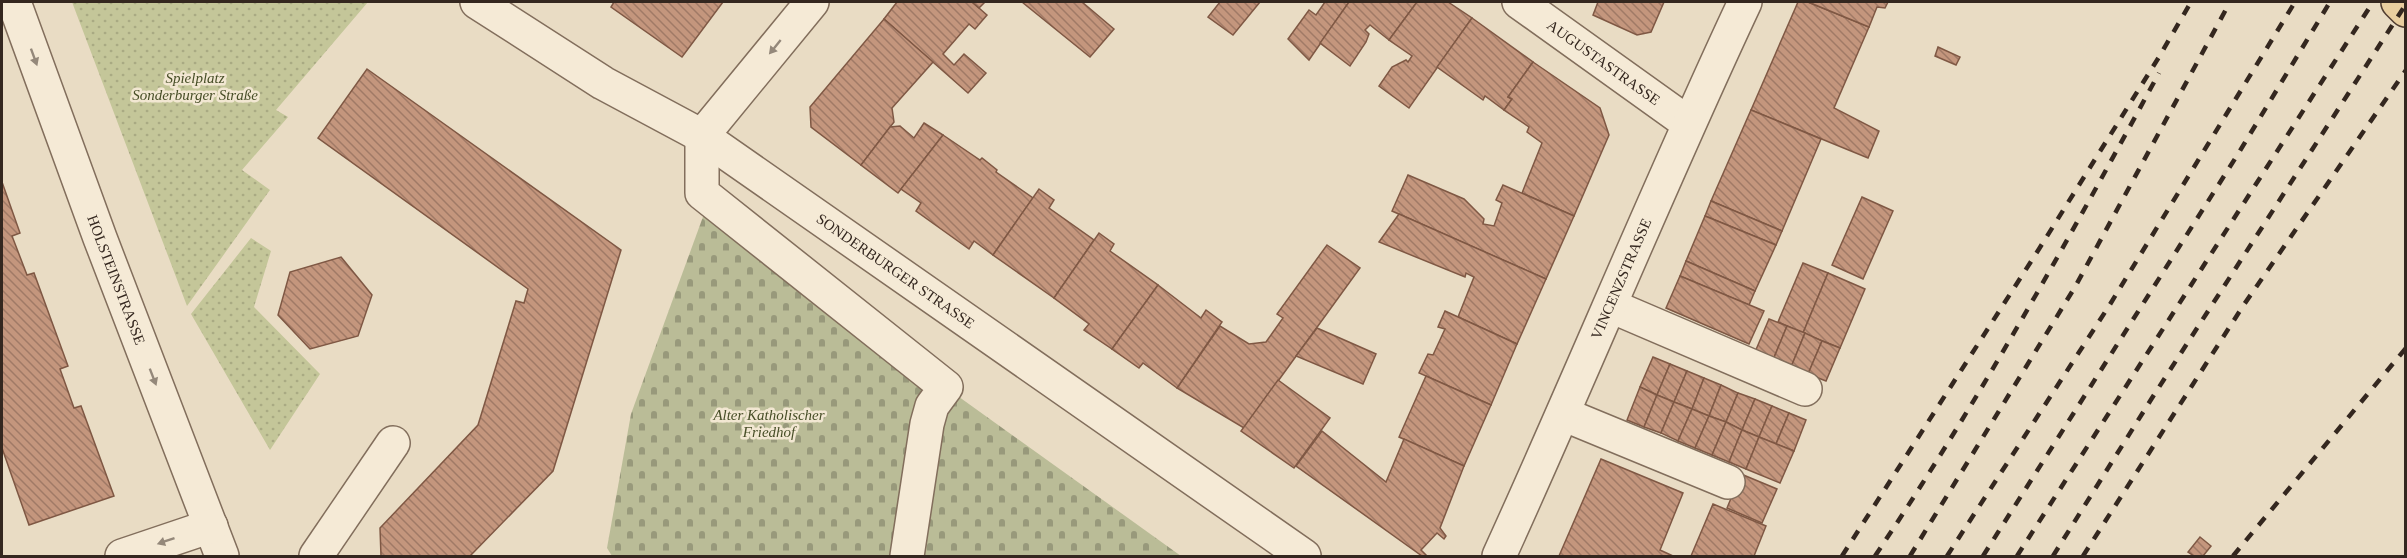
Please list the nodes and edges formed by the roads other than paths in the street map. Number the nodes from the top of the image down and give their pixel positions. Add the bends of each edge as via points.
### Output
1 (14, 2) edge
2 (477, 2) edge
3 (812, 2) edge
4 (1519, 2) edge
5 (1745, 2) edge
6 (2398, 2) edge
7 (2406, 10) edge
8 (1688, 123) junction
9 (702, 136) junction
10 (1611, 306) junction
11 (1805, 389) dead end
12 (1563, 414) junction
13 (393, 443) dead end
14 (1728, 482) dead end
15 (211, 526) junction
16 (122, 556) edge
17 (222, 556) edge
18 (316, 556) edge
19 (907, 556) edge
20 (1304, 556) edge
21 (1499, 556) edge

1 -> 15 street, HOLSTEINSTRASSE
2 - 9 street, SONDERBURGER STRASSE via 603,83
3 -> 9 street
4 - 8 street, AUGUSTASTRASSE
5 - 8 street, VINCENZSTRASSE
6 - 7 main road
8 - 10 street, VINCENZSTRASSE
9 - 19 street via 702,193 946,387 932,406 927,424
9 - 20 street, SONDERBURGER STRASSE
10 - 11 street
10 - 12 street, VINCENZSTRASSE
12 - 14 street
12 - 21 street, VINCENZSTRASSE
13 - 18 street
15 -> 16 street
15 - 17 street, HOLSTEINSTRASSE

